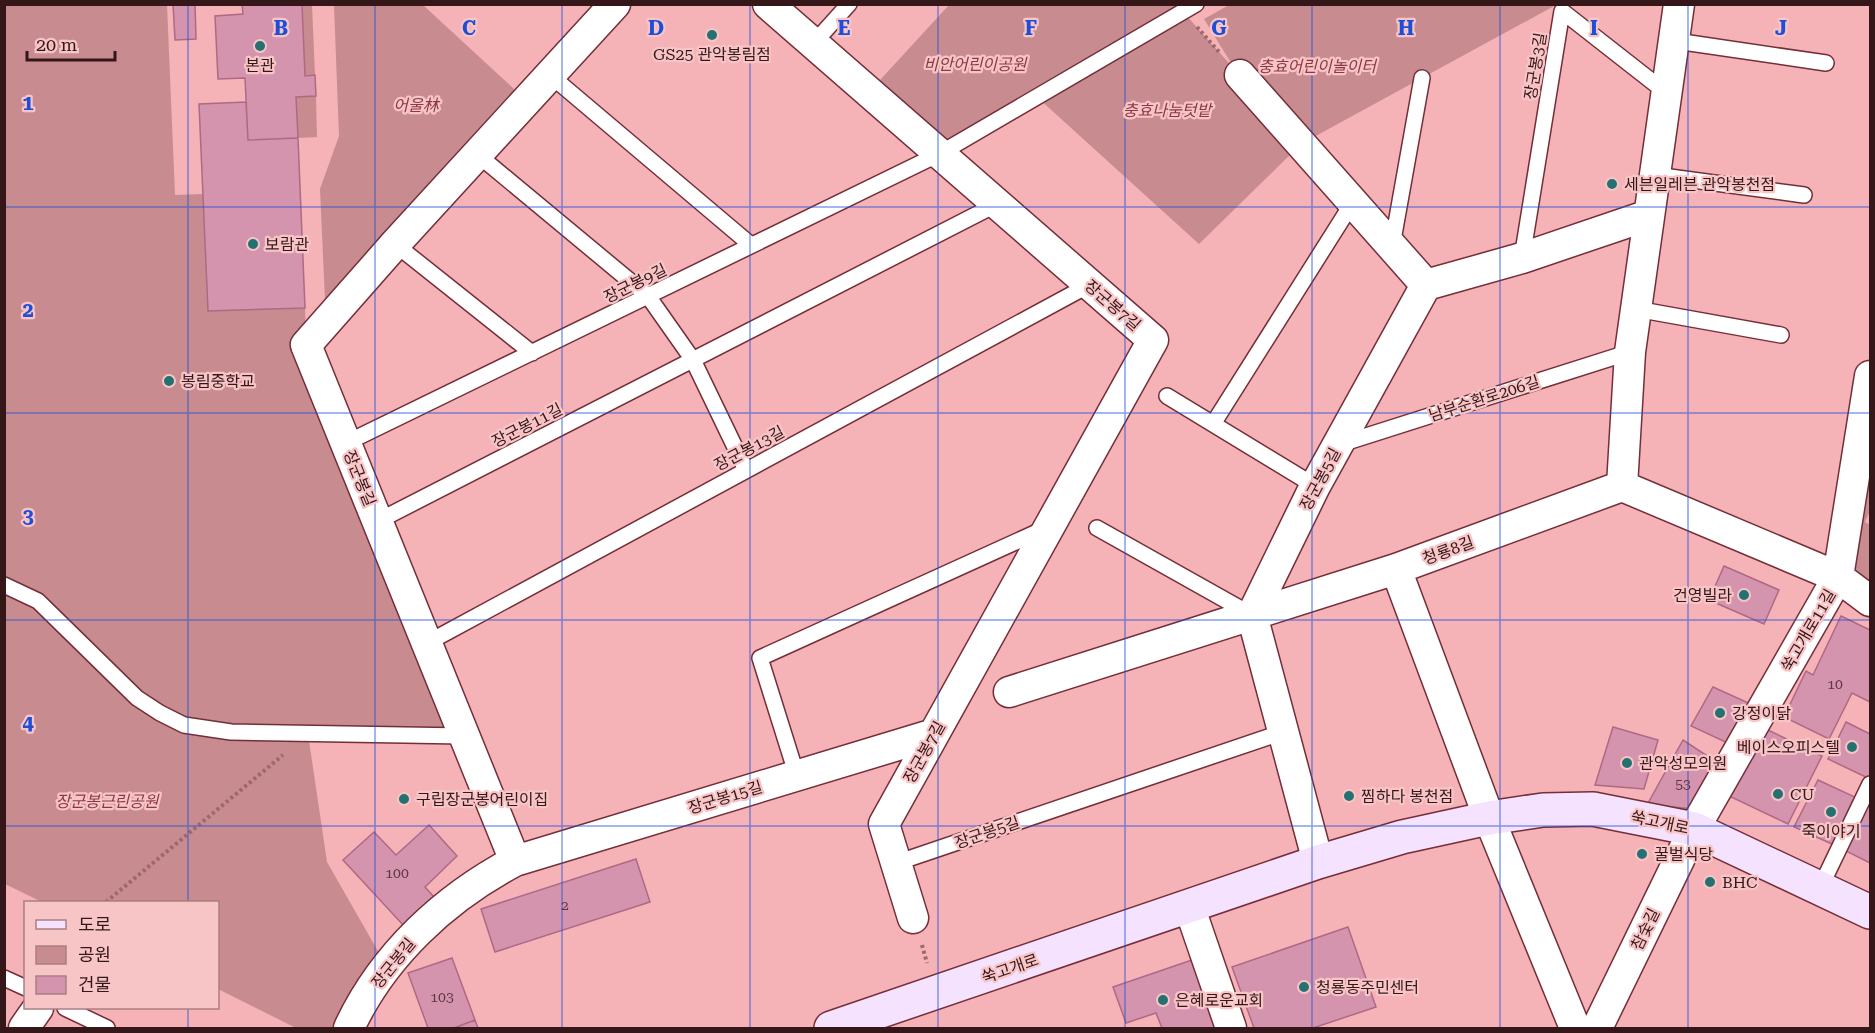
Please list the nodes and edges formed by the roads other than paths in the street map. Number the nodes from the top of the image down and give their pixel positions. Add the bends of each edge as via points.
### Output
1 (615, 4) edge
2 (768, 4) edge
3 (849, 4) edge
4 (1679, 4) edge
5 (1190, 8) edge
6 (1676, 41) junction
7 (813, 45) junction
8 (1826, 63) dead end
9 (550, 75) junction
10 (1240, 75) road end
11 (1422, 78) dead end
12 (1668, 94) junction
13 (477, 154) junction
14 (939, 154) junction
15 (1655, 175) junction
16 (1804, 195) dead end
17 (1353, 202) junction
18 (997, 204) junction
19 (1649, 215) junction
20 (395, 244) junction
21 (751, 245) junction
22 (1392, 246) junction
23 (1522, 258) junction
24 (1089, 285) junction
25 (1426, 285) junction
26 (648, 296) junction
27 (1636, 309) junction
28 (1781, 335) dead end
29 (532, 352) junction
30 (1630, 352) junction
31 (693, 360) junction
32 (1870, 376) edge
33 (1167, 396) dead end
34 (1213, 424) junction
35 (346, 443) junction
36 (1338, 444) junction
37 (746, 470) junction
38 (1316, 486) junction
39 (1623, 486) junction
40 (378, 521) junction
41 (1050, 526) junction
42 (1097, 528) dead end
43 (1396, 569) junction
44 (1838, 577) junction
45 (4, 585) edge
46 (1870, 601) edge
47 (1252, 615) junction
48 (427, 643) junction
49 (1010, 692) dead end
50 (1283, 732) junction
51 (934, 734) junction
52 (464, 736) junction
53 (797, 776) junction
54 (1870, 784) edge
55 (1489, 818) junction
56 (1694, 829) junction
57 (515, 861) junction
58 (896, 862) junction
59 (1318, 862) junction
60 (1820, 888) junction
61 (1189, 906) junction
62 (1870, 912) edge
63 (913, 918) road end
64 (4, 978) edge
65 (24, 987) edge
66 (37, 1009) edge
67 (66, 1009) edge
68 (24, 1029) edge
69 (107, 1029) edge
70 (349, 1029) edge
71 (831, 1029) edge
72 (1231, 1029) edge
73 (1575, 1029) edge
74 (1597, 1029) edge

1 - 9 street, 장군봉길
2 - 7 street, 장군봉7길
3 - 7 lane
4 - 6 street
5 - 14 lane
6 - 8 lane
6 - 12 street
7 - 14 street, 장군봉7길
9 - 13 street, 장군봉길
9 - 21 lane
10 - 17 street
11 - 22 lane
12 - 15 street
12 - 23 lane, 장군봉3길 via 1562,11
13 - 20 street, 장군봉길
13 - 26 lane
14 - 18 street, 장군봉7길
14 - 21 lane, 장군봉9길
15 - 16 lane
15 - 19 street
17 - 22 street
17 - 34 lane
18 - 24 street, 장군봉7길
18 - 31 lane, 장군봉11길
19 - 23 street
19 - 27 street
20 - 29 lane
20 - 35 street, 장군봉길 via 306,345
21 - 26 lane, 장군봉9길
22 - 25 street
23 - 25 street
24 - 37 lane, 장군봉13길
24 - 41 street, 장군봉7길 via 1153,340
25 - 36 street, 장군봉5길
26 - 29 lane, 장군봉9길
26 - 31 lane
27 - 28 lane
27 - 30 street
29 - 35 lane, 장군봉9길
30 - 36 lane, 남부순환로206길
30 - 39 street
31 - 37 lane
31 - 40 lane, 장군봉11길
32 - 44 street, 쑥고개로11길
33 - 34 lane
34 - 38 lane
35 - 40 street, 장군봉길
36 - 38 street, 장군봉5길
37 - 48 lane, 장군봉13길
38 - 47 street, 장군봉5길
39 - 43 street, 청룡8길
39 - 44 street
40 - 48 street, 장군봉길
41 - 51 street, 장군봉7길
41 - 53 lane via 760,658
42 - 47 lane
43 - 47 street, 청룡8길
43 - 55 street
44 - 46 street
44 - 56 street, 쑥고개로11길
45 - 52 lane via 38,601 137,698 172,720 231,732
47 - 49 street, 청룡8길
47 - 50 street
48 - 52 street, 장군봉길
50 - 58 lane, 장군봉5길
50 - 59 street
51 - 53 street, 장군봉15길
51 - 58 street, 장군봉7길 via 884,824
52 - 57 street, 장군봉길
53 - 57 street, 장군봉15길
54 - 60 lane
55 - 56 main road, 쑥고개로 via 1543,810 1593,809
55 - 59 main road, 쑥고개로 via 1402,837
55 - 73 street
56 - 60 main road, 쑥고개로
56 - 74 street, 참숯길
57 - 70 street, 장군봉길 via 462,892 408,942 369,994
58 - 63 street, 장군봉7길
59 - 61 main road, 쑥고개로
60 - 62 main road, 쑥고개로
61 - 71 main road, 쑥고개로
61 - 72 street
64 - 65 lane
66 - 68 street
67 - 69 lane

